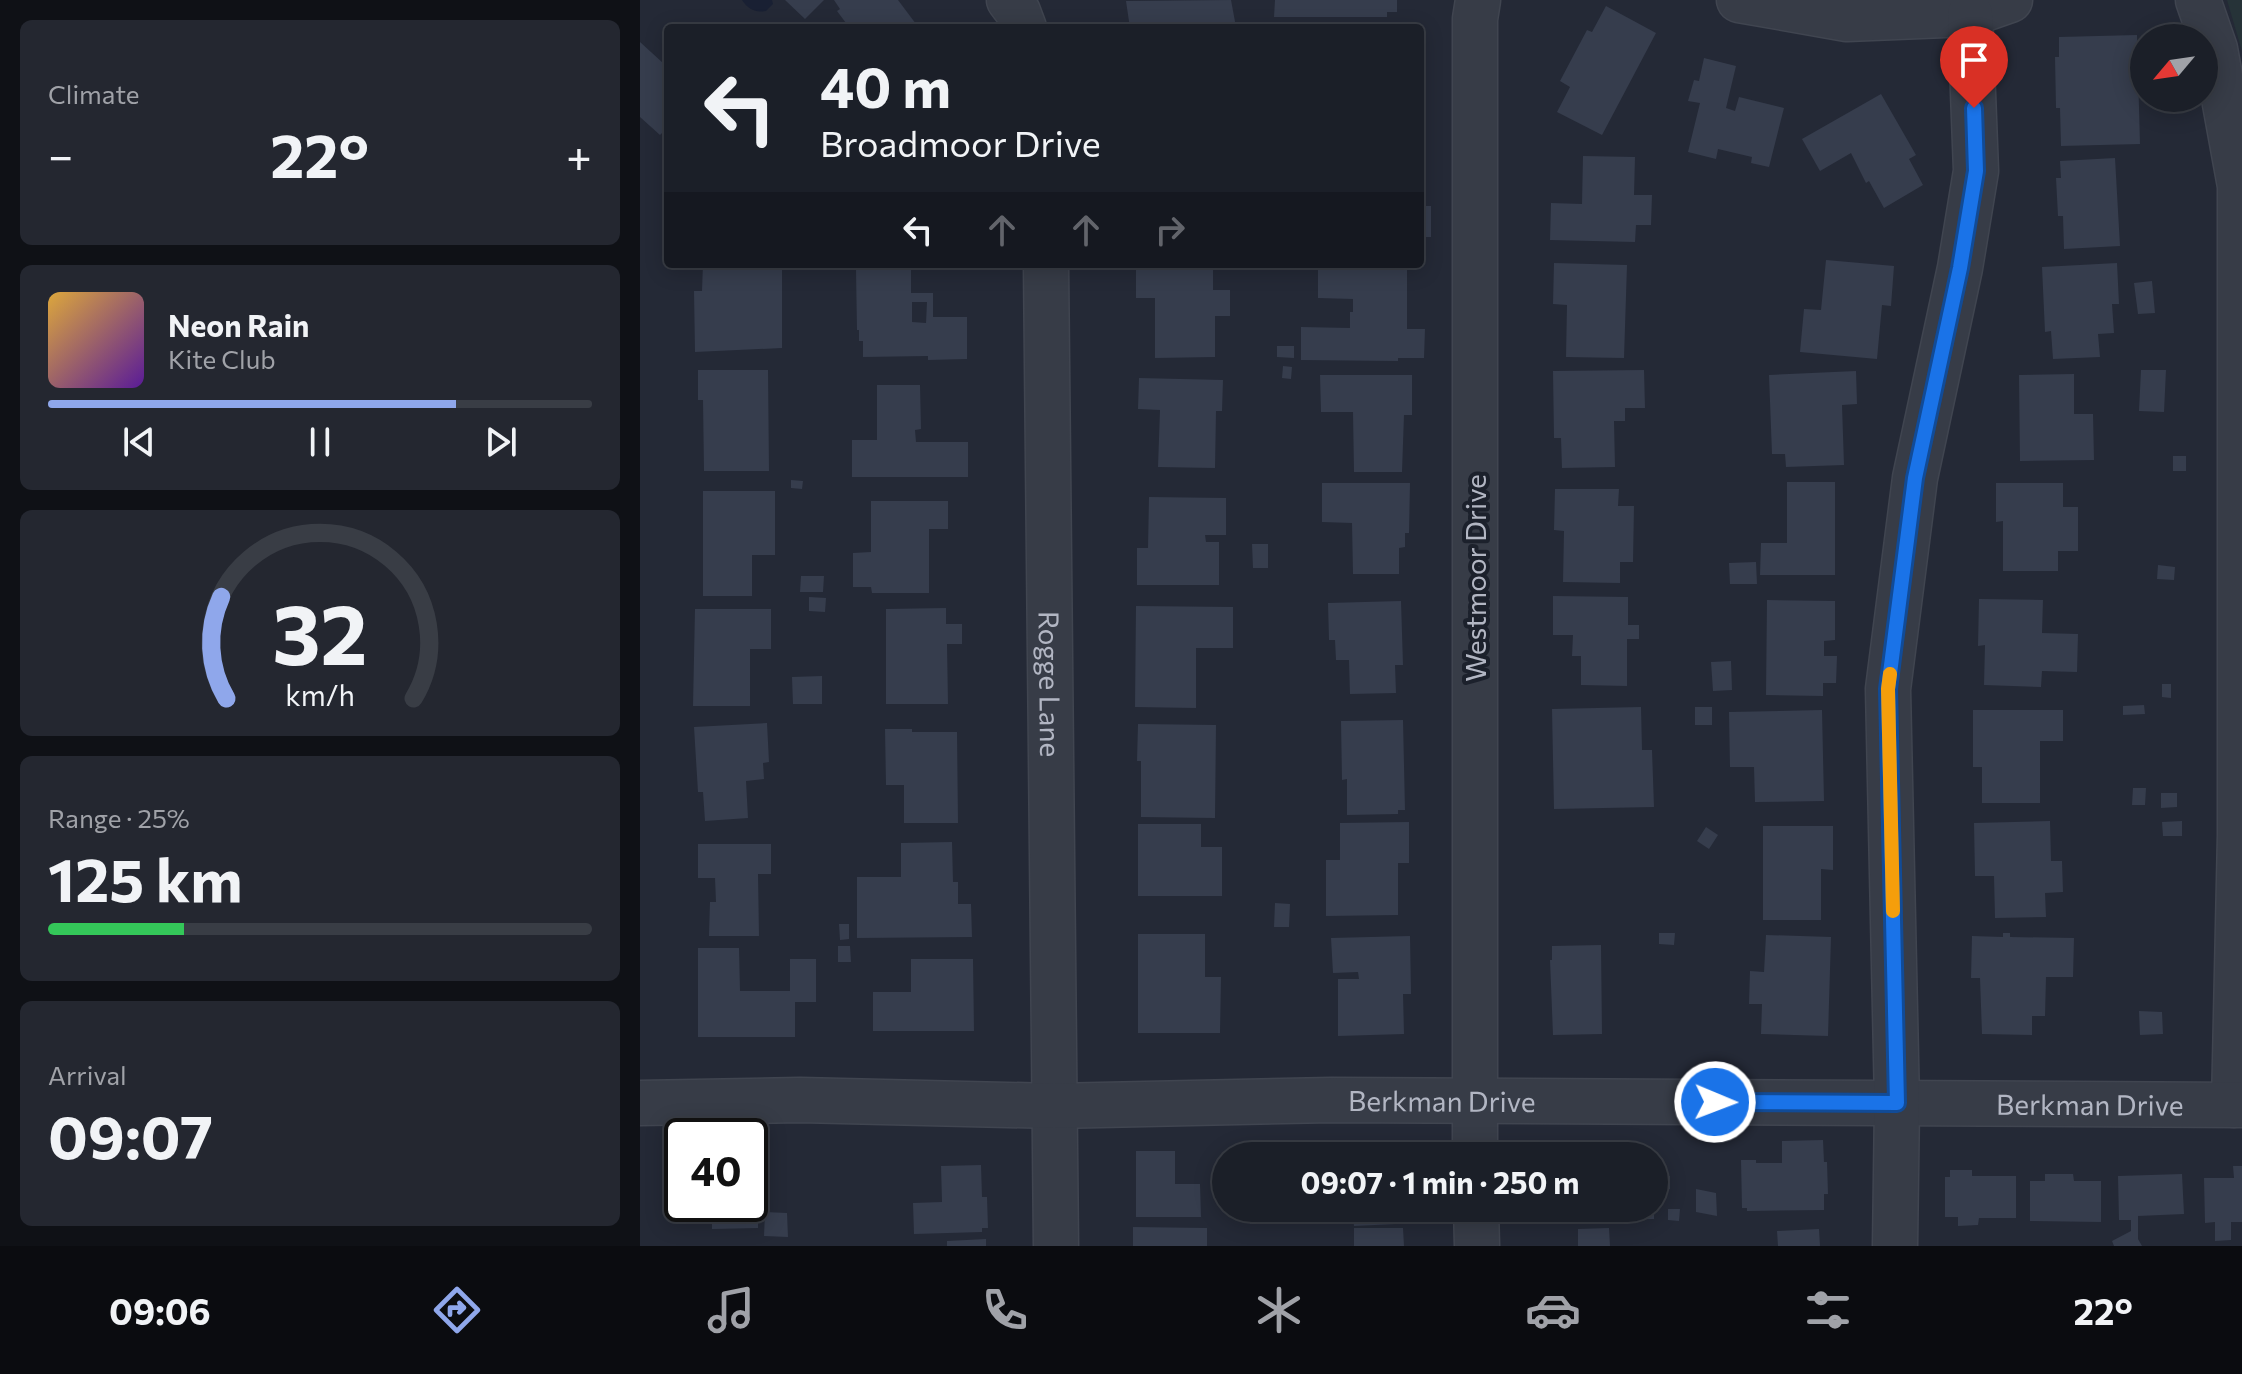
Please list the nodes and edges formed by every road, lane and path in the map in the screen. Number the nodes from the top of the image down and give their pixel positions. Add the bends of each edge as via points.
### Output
1 (1009, 0) edge
2 (1478, 0) edge
3 (1739, 0) edge
4 (2198, 0) edge
5 (1990, 7) edge
6 (1022, 24) edge
7 (1046, 268) edge
8 (1474, 1101) junction
9 (640, 1103) edge
10 (1897, 1103) junction
11 (2238, 1105) edge
12 (1054, 1106) junction
13 (1475, 1142) edge
14 (1476, 1222) edge
15 (1056, 1246) edge
16 (1477, 1246) edge
17 (1895, 1246) edge

1 - 6 street
2 - 8 street, Westmoor Drive
3 - 5 street via 1847,19
4 - 11 street via 2215,49 2240,186
5 - 10 street via 1976,171 1915,478 1888,689
7 - 12 street, Rogge Lane
8 - 10 street, Berkman Drive
8 - 12 street, Berkman Drive
8 - 13 street, Westmoor Drive
9 - 12 street, Berkman Drive via 800,1100
10 - 11 street, Berkman Drive
10 - 17 street
12 - 15 street, Rogge Lane
14 - 16 street

